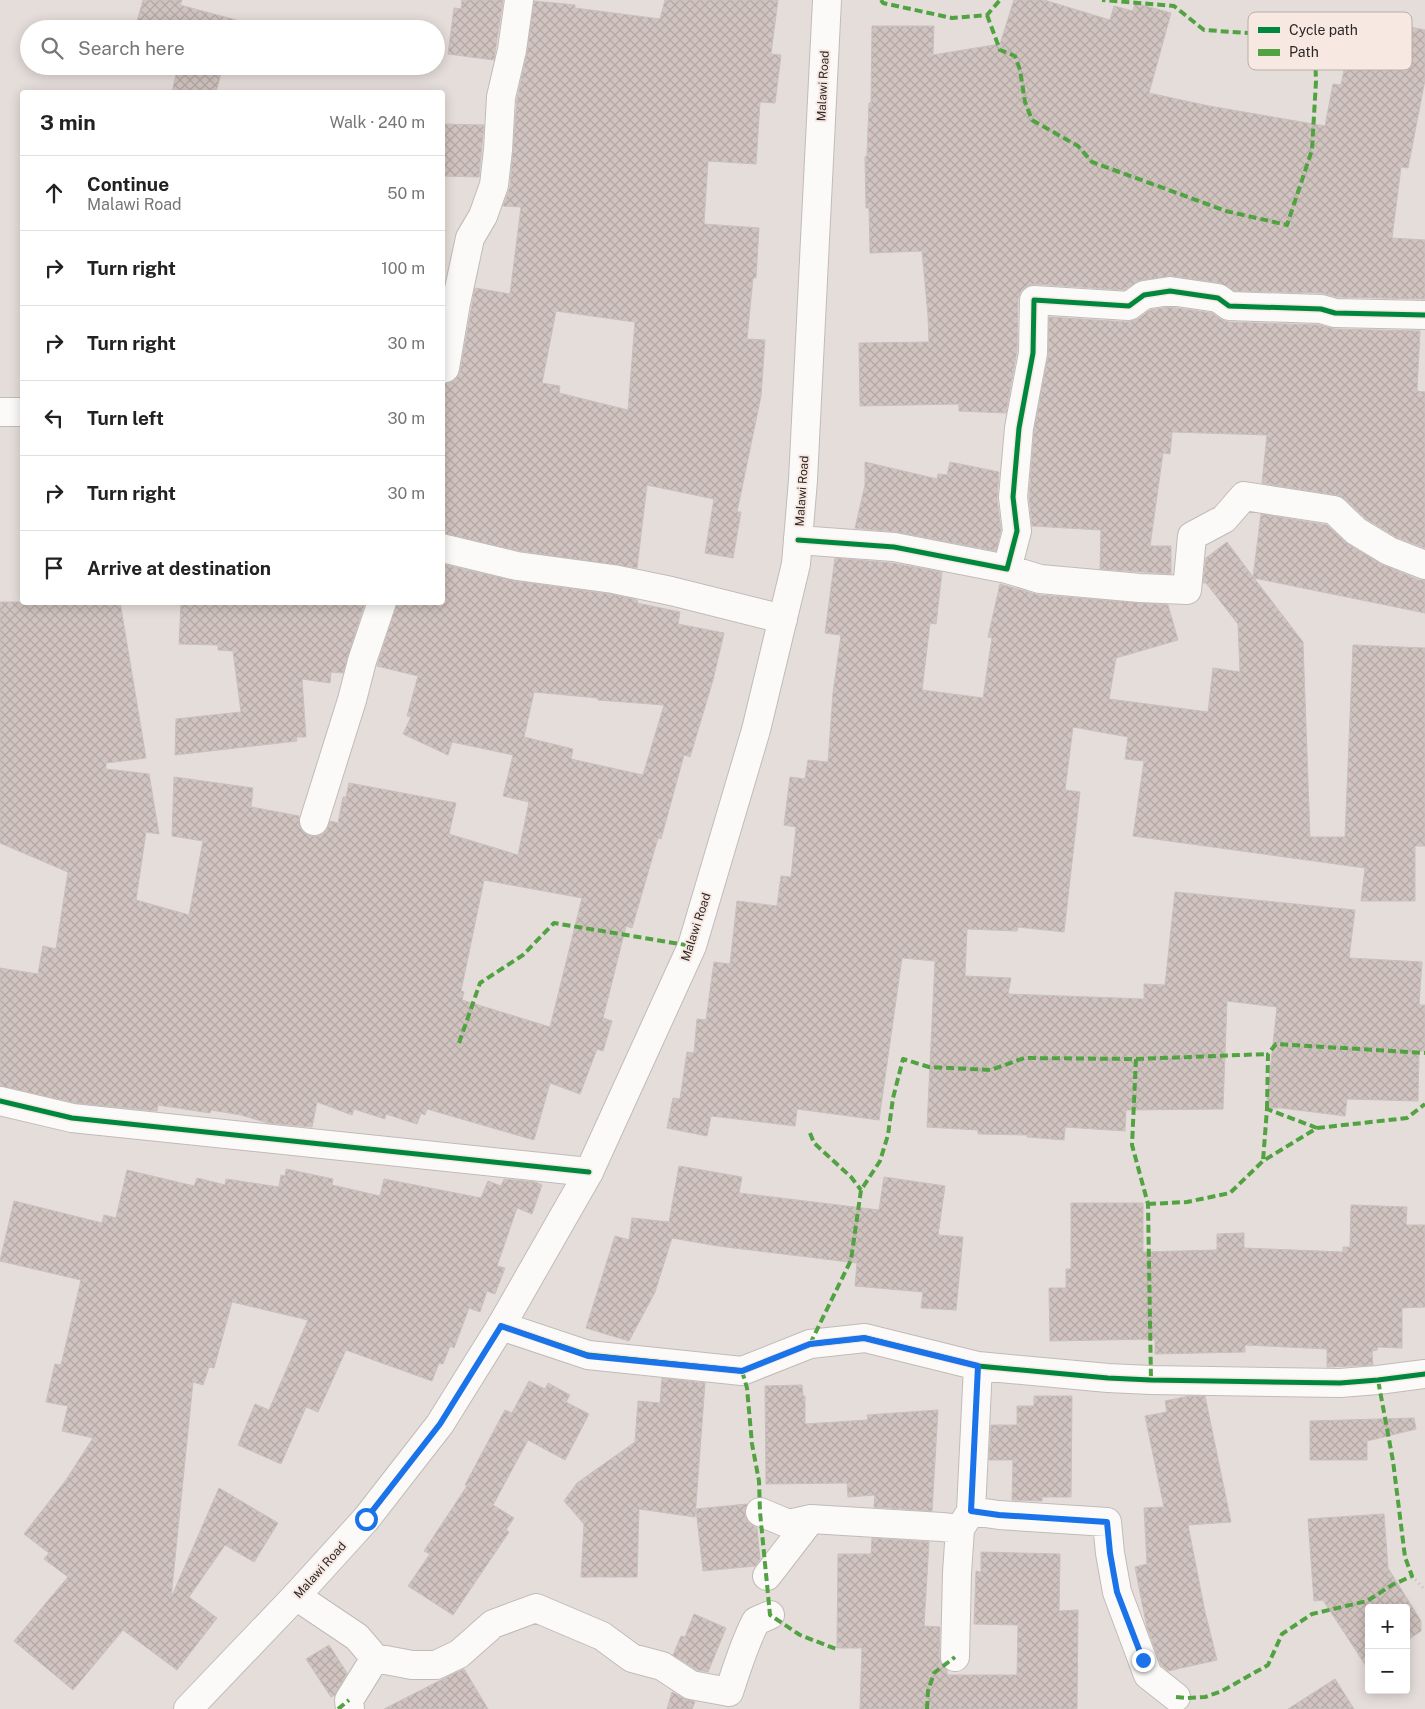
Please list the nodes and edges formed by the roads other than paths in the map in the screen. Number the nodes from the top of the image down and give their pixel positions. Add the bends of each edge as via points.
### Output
1 (519, 0) edge
2 (830, 1) edge
3 (1425, 315) edge
4 (445, 364) edge
5 (0, 412) edge
6 (20, 412) edge
7 (798, 540) junction
8 (445, 549) edge
9 (1425, 566) edge
10 (1007, 569) junction
11 (381, 605) edge
12 (783, 619) junction
13 (314, 821) dead end
14 (0, 1101) edge
15 (590, 1172) junction
16 (501, 1326) junction
17 (978, 1366) junction
18 (1425, 1374) edge
19 (760, 1512) dead end
20 (811, 1519) junction
21 (966, 1520) junction
22 (767, 1576) dead end
23 (296, 1596) junction
24 (770, 1615) dead end
25 (955, 1657) dead end
26 (375, 1658) junction
27 (1176, 1697) dead end
28 (188, 1709) edge
29 (350, 1709) edge

1 - 4 street via 501,97 494,185 483,216 470,238
2 - 7 street, Malawi Road
3 - 10 street via 1345,314 1321,309 1229,306 1218,298 1170,291 1144,295 1129,306 1034,300 1033,353 1018,428 1013,497 1017,530
5 - 6 street
7 - 10 street via 894,547
7 - 12 street, Malawi Road via 796,564
8 - 12 street via 517,566 613,579 671,591
9 - 10 street via 1389,551 1356,531 1334,510 1244,496 1224,519 1192,536 1187,590 1040,579
11 - 13 street
12 - 15 street, Malawi Road via 756,730 692,946
14 - 15 street via 72,1118
15 - 16 street, Malawi Road
16 - 17 street via 588,1356 742,1371 810,1344 864,1338
16 - 23 street, Malawi Road via 440,1424 366,1519
17 - 18 street via 1125,1379 1320,1383
17 - 21 street
19 - 20 street via 789,1524
20 - 21 street via 942,1527
20 - 22 street
21 - 25 street via 957,1574
21 - 27 street via 999,1515 1107,1522 1117,1592 1148,1675
23 - 26 street via 357,1637
23 - 28 street, Malawi Road
24 - 26 street via 756,1621 740,1655 729,1692 691,1685 662,1666 632,1658 602,1636 536,1608 493,1624 459,1654 436,1665 412,1665
26 - 29 street via 350,1700

